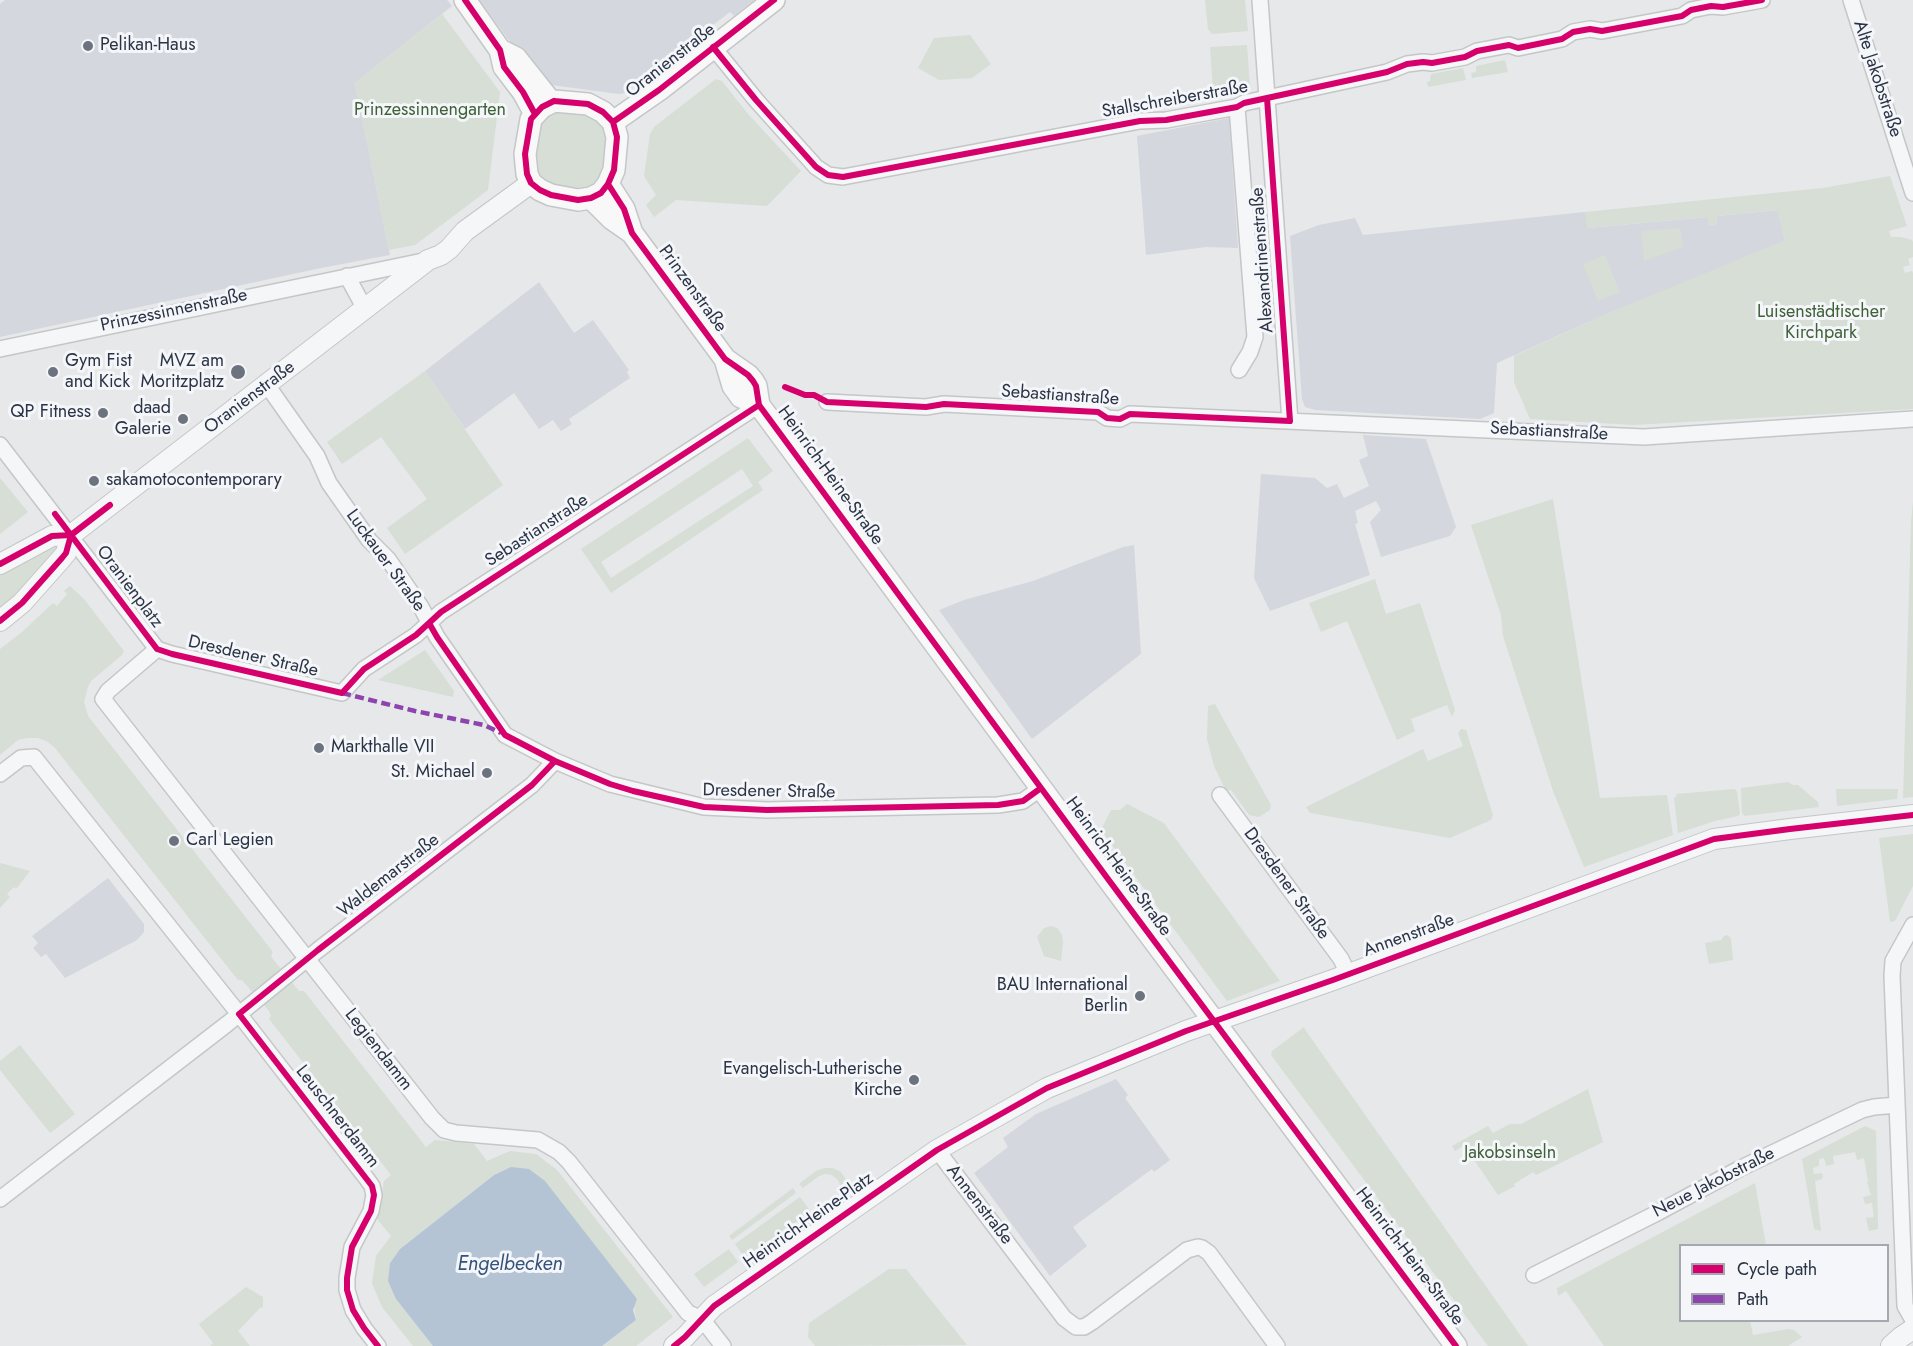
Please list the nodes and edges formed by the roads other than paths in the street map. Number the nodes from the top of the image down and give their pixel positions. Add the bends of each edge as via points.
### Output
1 (465, 0) edge
2 (774, 0) edge
3 (1260, 0) edge
4 (1762, 0) edge
5 (1851, 0) edge
6 (713, 47) junction
7 (1267, 98) junction
8 (1237, 107) junction
9 (544, 108) junction
10 (613, 122) junction
11 (531, 183) junction
12 (608, 184) junction
13 (1913, 192) edge
14 (591, 198) junction
15 (632, 233) junction
16 (428, 260) junction
17 (347, 276) junction
18 (365, 309) junction
19 (0, 349) edge
20 (1239, 370) dead end
21 (267, 385) junction
22 (827, 402) dead end
23 (759, 405) junction
24 (1913, 419) edge
25 (1290, 421) junction
26 (0, 445) edge
27 (71, 535) junction
28 (0, 564) edge
29 (0, 621) edge
30 (429, 623) junction
31 (157, 649) junction
32 (342, 693) joint
33 (103, 699) joint
34 (505, 735) joint
35 (555, 761) junction
36 (0, 774) edge
37 (1041, 788) junction
38 (1220, 795) dead end
39 (1913, 815) edge
40 (1913, 925) edge
41 (306, 959) junction
42 (1348, 974) junction
43 (239, 1014) junction
44 (1214, 1021) junction
45 (1897, 1105) junction
46 (937, 1150) junction
47 (0, 1199) edge
48 (1534, 1275) dead end
49 (702, 1319) junction
50 (1913, 1320) edge
51 (1913, 1329) edge
52 (378, 1346) edge
53 (674, 1346) edge
54 (723, 1346) edge
55 (1277, 1346) edge
56 (1456, 1346) edge
57 (1891, 1346) edge

1 - 9 main road via 500,50 504,67 523,92
2 - 6 main road, Oranienstraße
3 - 7 street, Alexandrinenstraße
4 - 7 street, Stallschreiberstraße via 1711,6 1602,31 1573,32 1562,39 1518,48 1509,45 1465,57 1407,64 1387,72
5 - 13 street, Alte Jakobstraße
6 - 8 street, Stallschreiberstraße via 816,167 836,177
6 - 10 main road, Oranienstraße
7 - 8 street, Stallschreiberstraße
7 - 25 street, Alexandrinenstraße
8 - 20 street, Alexandrinenstraße via 1255,337
9 - 10 main road via 572,102 588,104
9 - 11 main road via 531,119 525,154
10 - 12 main road via 617,150
11 - 14 main road via 551,195
11 - 16 street, Oranienstraße via 465,231 441,255
12 - 14 main road
12 - 15 main road, Prinzenstraße via 624,209
14 - 15 main road, Prinzenstraße
15 - 23 main road, Prinzenstraße via 725,359 733,386 741,397
16 - 17 street, Prinzessinnenstraße
16 - 18 street, Oranienstraße
17 - 18 street
17 - 19 street, Prinzessinnenstraße
18 - 21 street, Oranienstraße
21 - 27 street, Oranienstraße
21 - 30 street, Luckauer Straße via 316,456 329,483 369,540 388,559
22 - 25 street, Sebastianstraße via 1098,412 1107,418 1130,414
23 - 30 street, Sebastianstraße
23 - 37 main road, Heinrich-Heine-Straße
24 - 25 street, Sebastianstraße via 1644,437
26 - 27 street, Oranienplatz
27 - 28 street, Oranienstraße via 52,536
27 - 29 street, Oranienstraße via 62,558 22,603
27 - 31 street, Oranienplatz
30 - 32 street, Sebastianstraße via 364,669
30 - 34 street, Luckauer Straße
31 - 32 street, Dresdener Straße
31 - 33 street, Oranienplatz via 108,690
33 - 41 street, Legiendamm
34 - 35 street, Dresdener Straße
35 - 37 street, Dresdener Straße via 617,787 723,809 998,805 1023,801
35 - 41 street, Waldemarstraße via 532,785
36 - 43 street, Leuschnerdamm via 21,758 34,757
37 - 44 main road, Heinrich-Heine-Straße
38 - 42 street, Dresdener Straße via 1341,959
39 - 42 street, Annenstraße via 1714,840
40 - 45 street via 1893,961
41 - 43 street, Waldemarstraße
41 - 49 street, Legiendamm via 438,1126 456,1133 538,1140 550,1145 569,1162 686,1310
42 - 44 street, Annenstraße
43 - 47 street, Waldemarstraße
43 - 52 street, Leuschnerdamm via 372,1186 371,1211 352,1246 346,1278 354,1310
44 - 46 street, Annenstraße via 1047,1088
44 - 56 main road, Heinrich-Heine-Straße
45 - 48 street, Neue Jakobstraße via 1862,1110
45 - 50 street via 1905,1306
46 - 49 street, Heinrich-Heine-Platz via 732,1293
46 - 55 street, Annenstraße via 1064,1318 1076,1327 1092,1322 1193,1247 1209,1253
49 - 53 street, Heinrich-Heine-Platz
49 - 54 street, Legiendamm
51 - 57 street

